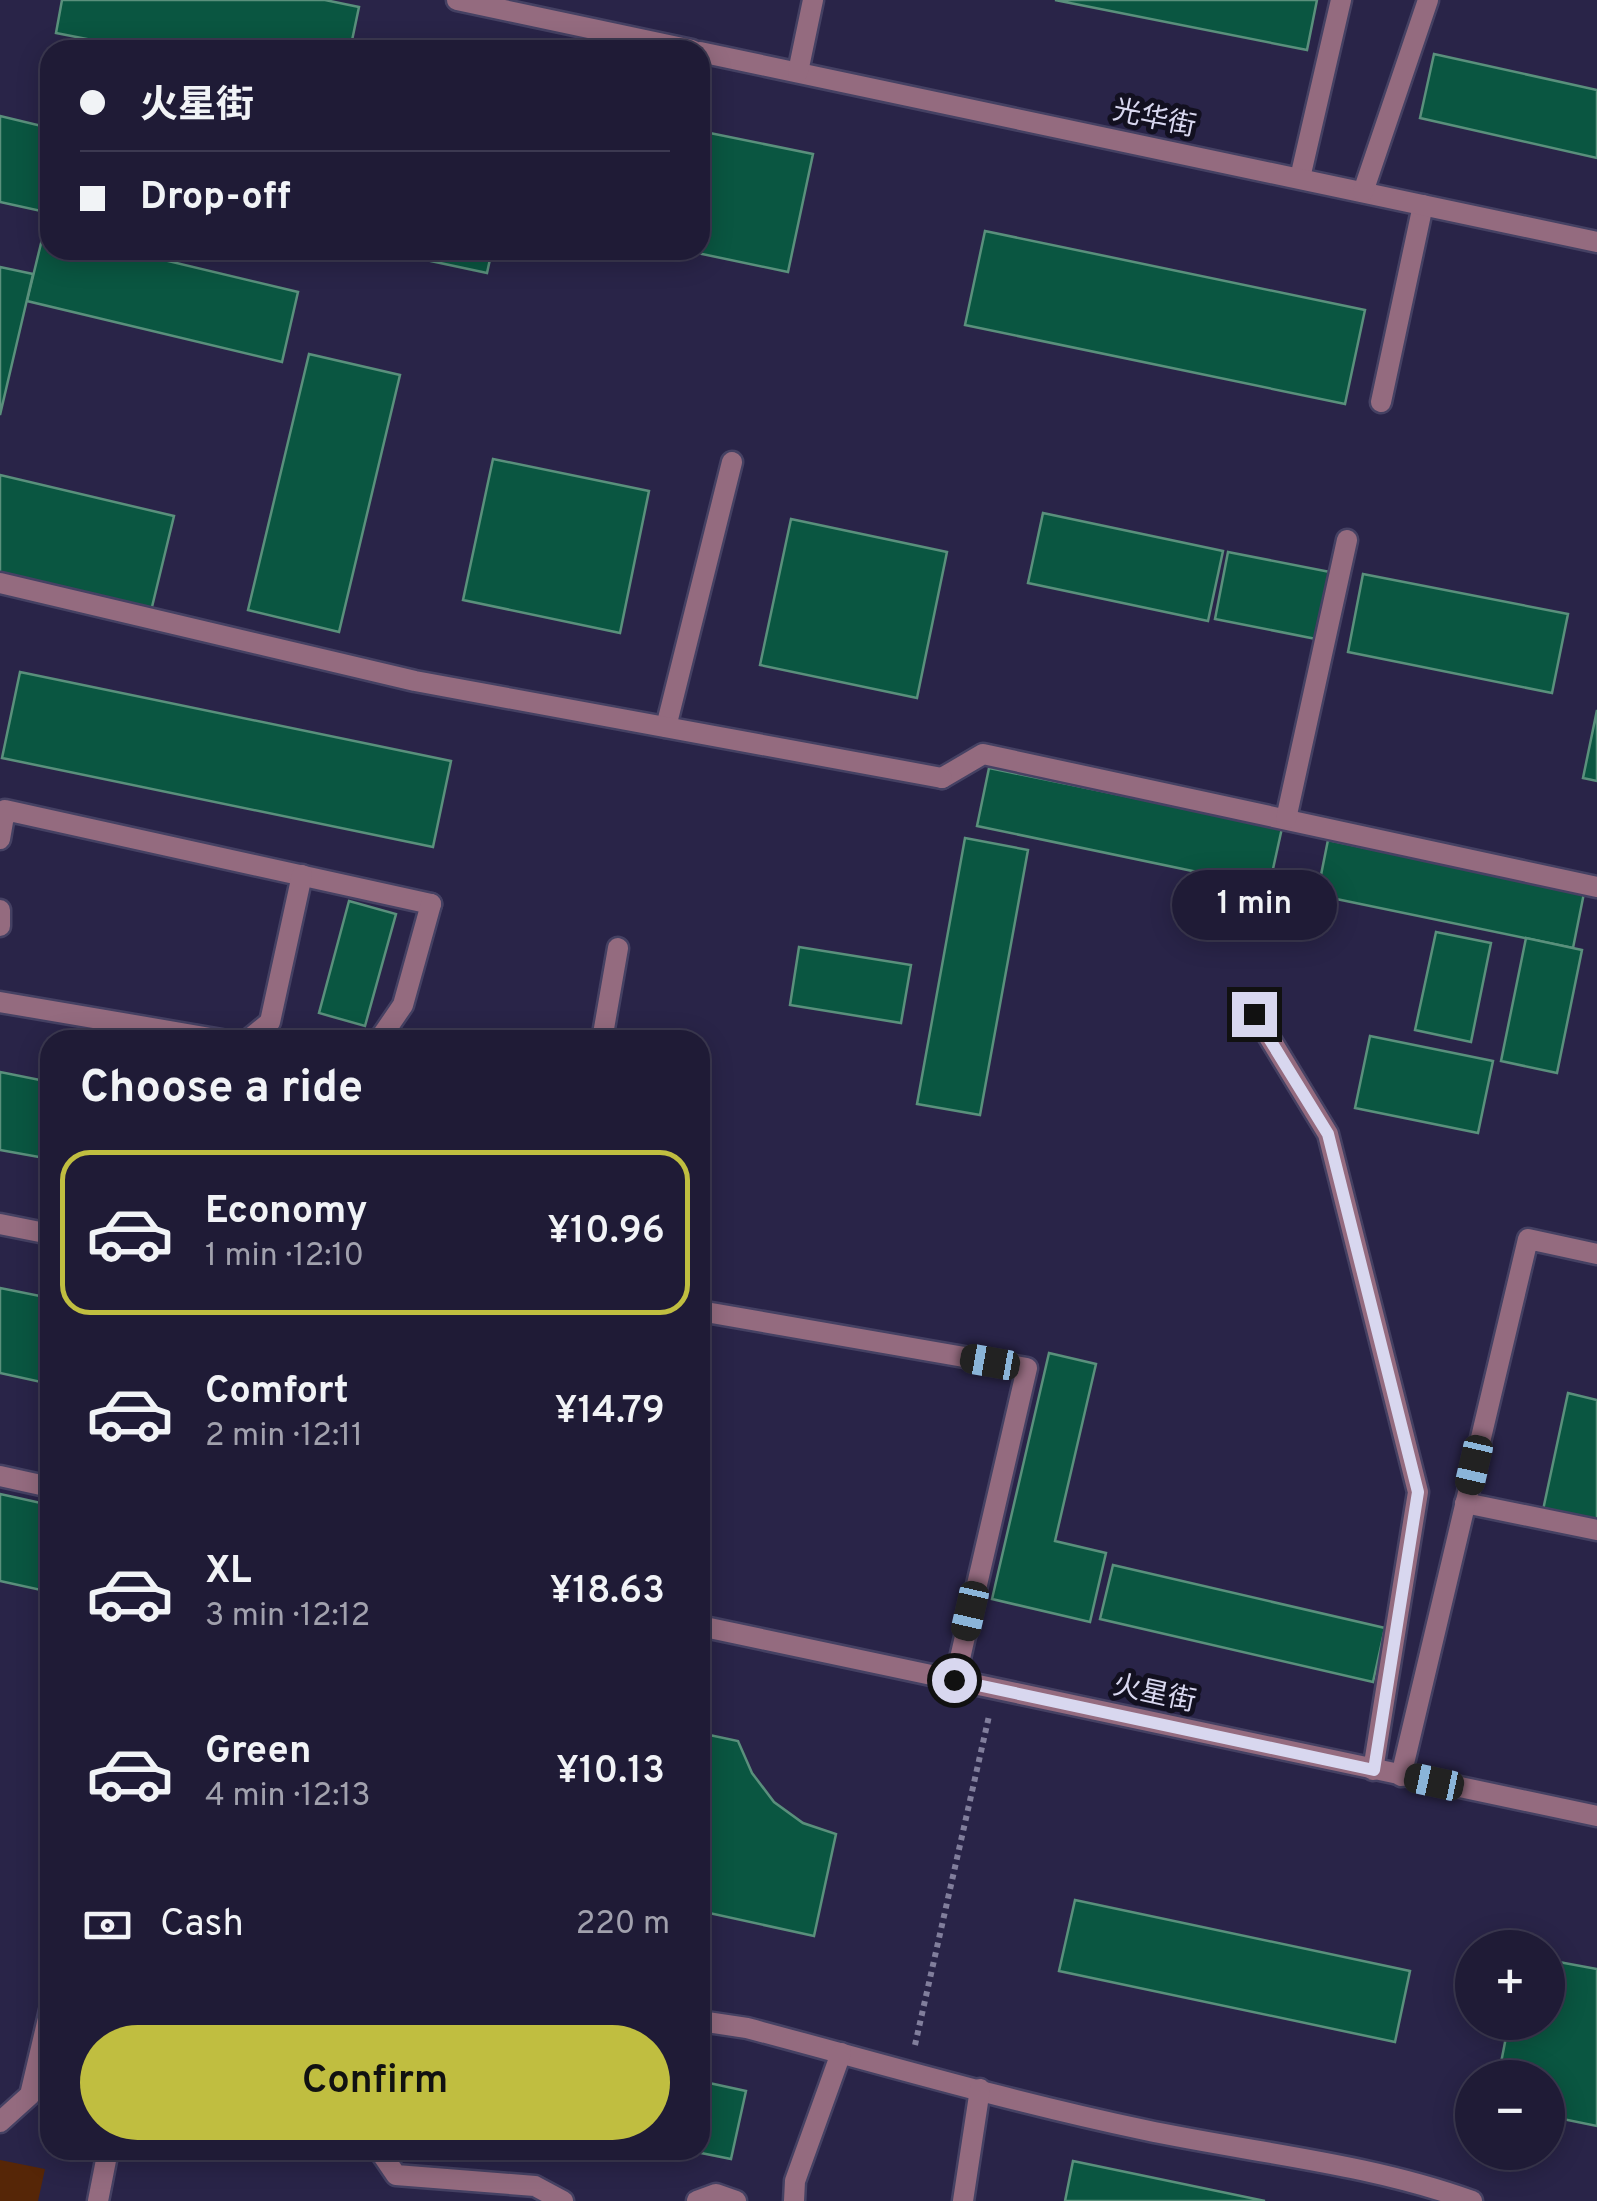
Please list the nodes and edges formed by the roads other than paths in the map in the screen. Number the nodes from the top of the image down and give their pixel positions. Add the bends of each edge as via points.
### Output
1 (457, 0) edge
2 (813, 0) edge
3 (1341, 0) edge
4 (1428, 0) edge
5 (645, 40) edge
6 (710, 54) edge
7 (798, 72) junction
8 (1300, 178) junction
9 (1364, 192) junction
10 (1423, 205) junction
11 (1597, 242) edge
12 (1381, 402) dead end
13 (732, 462) dead end
14 (1348, 540) dead end
15 (0, 583) edge
16 (666, 727) junction
17 (1286, 820) junction
18 (0, 839) edge
19 (302, 875) junction
20 (1597, 887) edge
21 (0, 910) edge
22 (0, 926) edge
23 (618, 948) dead end
24 (0, 1002) edge
25 (1254, 1014) dead end
26 (164, 1030) edge
27 (260, 1030) edge
28 (386, 1030) edge
29 (604, 1030) edge
30 (0, 1224) edge
31 (40, 1232) edge
32 (1597, 1254) edge
33 (710, 1314) edge
34 (0, 1476) edge
35 (40, 1485) edge
36 (1466, 1503) junction
37 (1597, 1530) edge
38 (710, 1628) edge
39 (954, 1680) junction
40 (1374, 1770) junction
41 (1401, 1776) junction
42 (1597, 1816) edge
43 (710, 2023) edge
44 (40, 2052) edge
45 (840, 2053) junction
46 (980, 2089) junction
47 (0, 2122) edge
48 (106, 2160) edge
49 (385, 2160) edge
50 (98, 2201) edge
51 (562, 2201) edge
52 (697, 2201) edge
53 (736, 2201) edge
54 (794, 2201) edge
55 (962, 2201) edge
56 (1472, 2201) edge

1 - 5 street
2 - 7 street
3 - 8 street
4 - 9 street
6 - 7 street, 光华街
7 - 8 street, 光华街
8 - 9 street, 光华街
9 - 10 street, 光华街
10 - 11 street, 光华街
10 - 12 street
13 - 16 street
14 - 17 street
15 - 16 street via 415,681
16 - 17 street via 942,778 982,754
17 - 20 street
18 - 19 street via 5,810
19 - 27 street via 270,1022
19 - 28 street via 431,904 403,1005
21 - 22 street
23 - 29 street
24 - 26 street
25 - 40 street via 1328,1134 1418,1492
30 - 31 street
32 - 36 street via 1528,1239
33 - 39 street via 1026,1368
34 - 35 street
36 - 37 street
36 - 41 street
38 - 39 street, 火星街
39 - 40 street, 火星街
40 - 41 street, 火星街
41 - 42 street, 火星街
43 - 45 street
44 - 47 street via 30,2095
45 - 46 street
45 - 54 street
46 - 55 street
46 - 56 street via 1238,2150 1402,2176
48 - 50 street
49 - 51 street via 396,2175 535,2186
52 - 53 street via 716,2194

